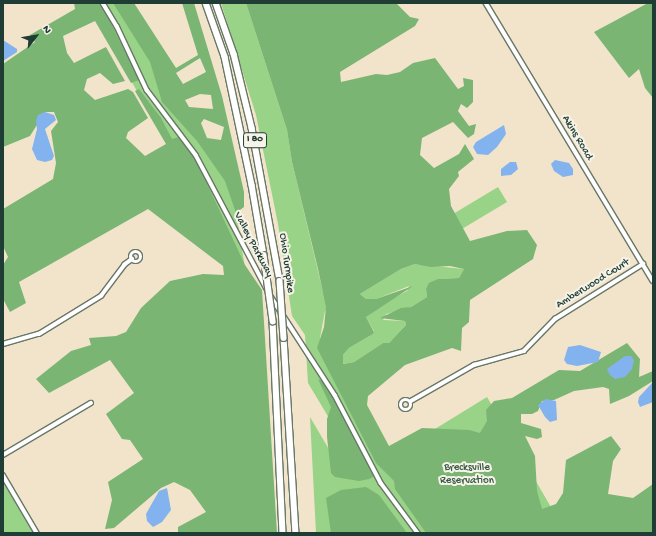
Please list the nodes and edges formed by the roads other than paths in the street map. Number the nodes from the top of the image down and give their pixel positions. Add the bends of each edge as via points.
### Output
1 (103, 3) edge
2 (206, 3) edge
3 (216, 3) edge
4 (486, 3) edge
5 (132, 259) dead end
6 (643, 264) junction
7 (653, 281) edge
8 (3, 344) edge
9 (411, 401) dead end
10 (91, 403) dead end
11 (3, 455) edge
12 (3, 475) edge
13 (37, 533) edge
14 (282, 533) edge
15 (296, 533) edge
16 (418, 533) edge

1 - 16 street, Valley Parkway via 117,26 147,90 196,155 265,286 335,394 381,483
2 - 14 highway, Ohio Turnpike / I 80, bridge via 225,57 264,255 273,321
3 - 15 highway, Ohio Turnpike / I 80, bridge via 234,54 252,128 280,281
4 - 6 street, Akins Road
5 - 8 street via 124,265 101,296 39,334
6 - 7 street, Akins Road
6 - 9 street, Amberwood Court via 555,319 524,351 474,365
10 - 11 street
12 - 13 street

